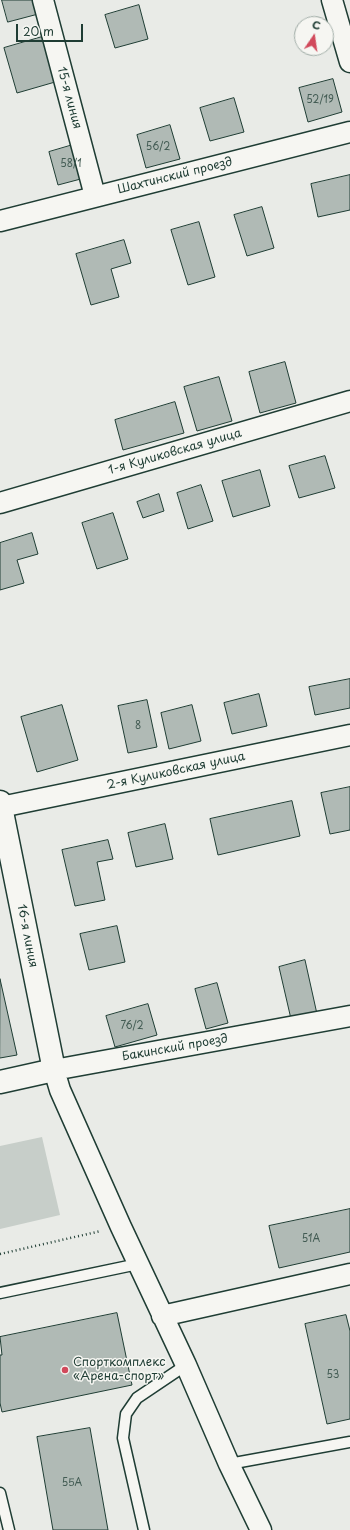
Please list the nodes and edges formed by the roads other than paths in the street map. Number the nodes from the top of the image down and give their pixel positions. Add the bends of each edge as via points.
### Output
1 (43, 0) edge
2 (332, 0) edge
3 (350, 62) edge
4 (350, 132) edge
5 (95, 196) junction
6 (0, 221) edge
7 (350, 401) edge
8 (0, 503) edge
9 (350, 735) edge
10 (1, 805) edge
11 (350, 1016) edge
12 (54, 1070) junction
13 (0, 1082) edge
14 (138, 1264) junction
15 (350, 1274) edge
16 (0, 1293) edge
17 (162, 1316) junction
18 (186, 1365) junction
19 (350, 1442) edge
20 (229, 1464) junction
21 (0, 1493) edge
22 (9, 1530) edge
23 (144, 1530) edge
24 (261, 1530) edge

1 - 5 street, 15-я линия
2 - 3 street
4 - 5 street, Шахтинский проезд
5 - 6 street, Шахтинский проезд
7 - 8 street, 1-я Куликовская улица
9 - 10 street, 2-я Куликовская улица
10 - 12 street, 16-я линия
11 - 12 street, Бакинский проезд
12 - 13 street, Бакинский проезд
12 - 14 street via 60,1090
14 - 16 lane
14 - 17 street
15 - 17 street
17 - 18 street
18 - 20 street
18 - 23 lane via 137,1398 126,1414 124,1438
19 - 20 lane
20 - 24 street
21 - 22 lane

